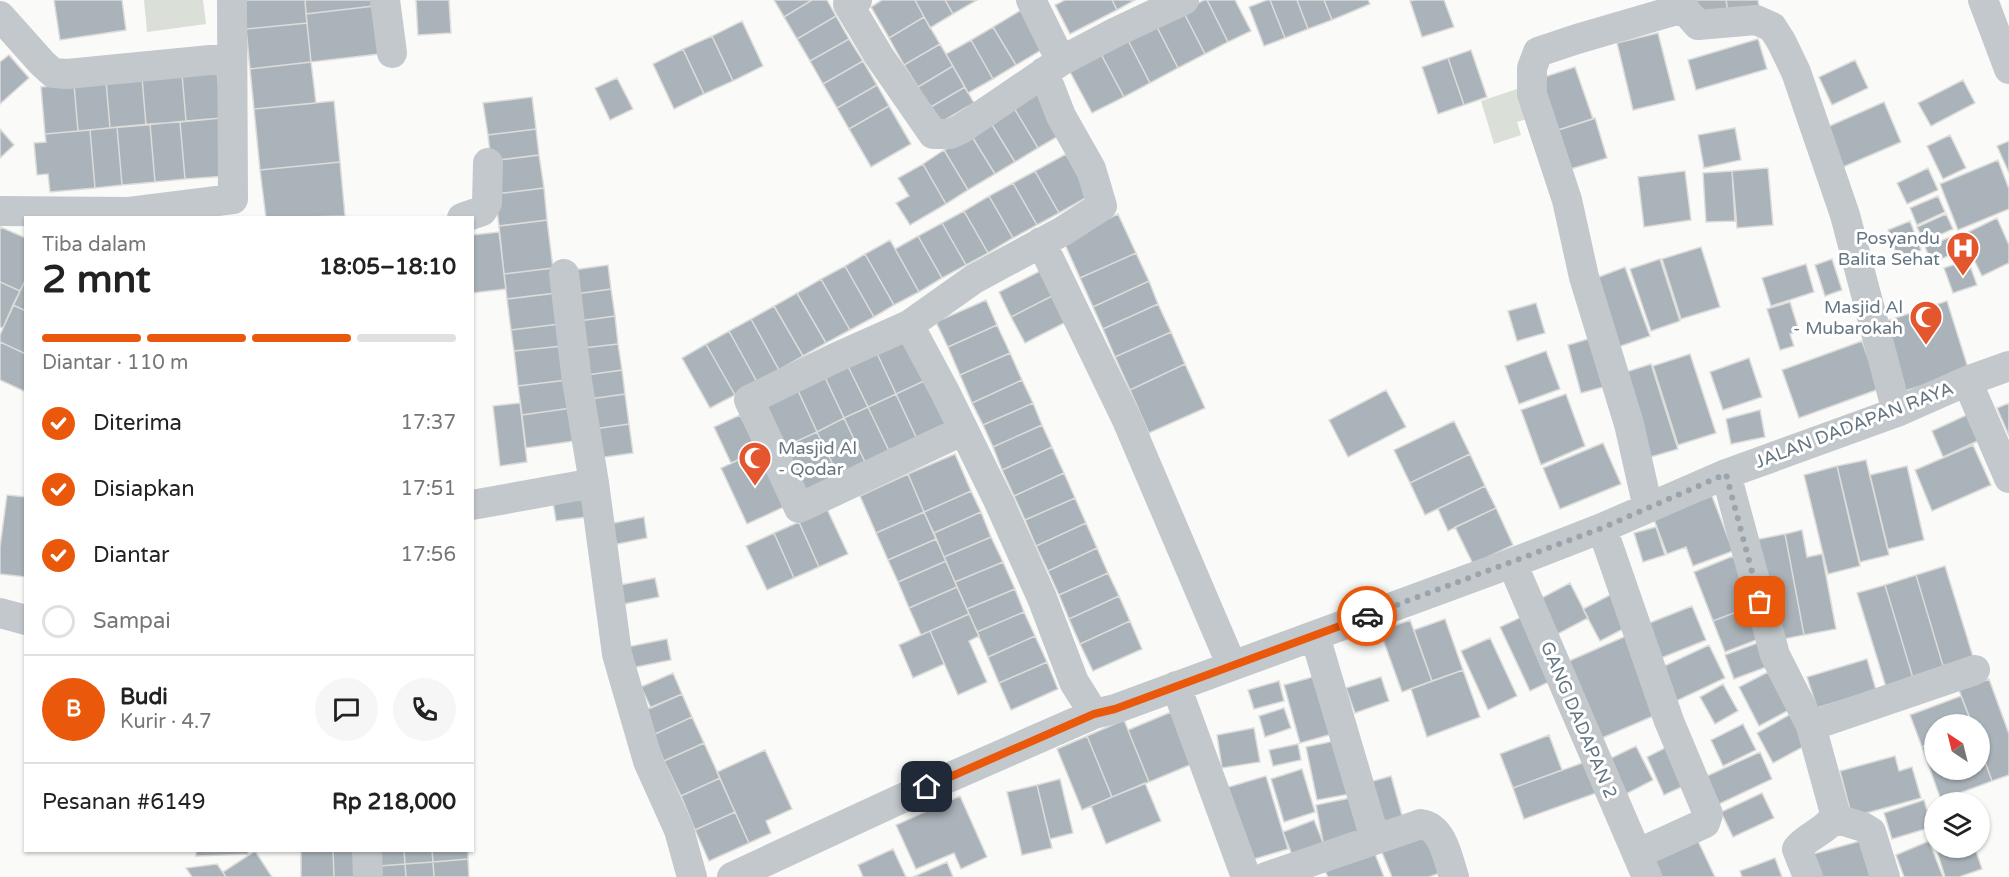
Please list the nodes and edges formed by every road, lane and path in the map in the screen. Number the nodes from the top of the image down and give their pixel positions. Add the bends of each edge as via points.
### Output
1 (232, 0) edge
2 (385, 0) edge
3 (1031, 0) edge
4 (1983, 0) edge
5 (851, 1) edge
6 (1176, 2) edge
7 (1681, 4) edge
8 (0, 16) edge
9 (392, 53) dead end
10 (231, 58) junction
11 (1052, 67) junction
12 (2009, 69) edge
13 (488, 163) dead end
14 (235, 208) edge
15 (0, 211) edge
16 (127, 215) edge
17 (469, 216) edge
18 (1041, 242) junction
19 (564, 274) dead end
20 (909, 325) junction
21 (2009, 366) edge
22 (1967, 381) junction
23 (1898, 412) junction
24 (962, 431) junction
25 (1726, 474) junction
26 (2009, 477) edge
27 (594, 483) junction
28 (474, 505) edge
29 (1648, 508) junction
30 (1602, 528) junction
31 (1512, 563) junction
32 (0, 613) edge
33 (24, 619) edge
34 (1315, 636) junction
35 (1232, 666) junction
36 (1975, 670) dead end
37 (1176, 686) junction
38 (1094, 714) junction
39 (1811, 726) junction
40 (1834, 818) junction
41 (1375, 839) junction
42 (367, 852) edge
43 (1642, 866) edge
44 (368, 877) edge
45 (692, 877) edge
46 (732, 877) edge
47 (1246, 877) edge
48 (1266, 877) edge
49 (1454, 877) edge
50 (1808, 877) edge
51 (1885, 877) edge

1 - 10 street
2 - 9 street
3 - 11 street
4 - 12 street
5 - 11 street via 879,56 933,134 961,129
6 - 11 street
7 - 23 street via 1698,25 1756,20 1772,27 1781,41 1796,72 1845,215
7 - 29 street via 1538,52 1532,68 1532,94 1567,200 1584,277 1629,424
8 - 10 street via 53,73
10 - 14 street
11 - 18 street via 1054,102 1091,169 1102,206
13 - 17 street via 487,203 482,212
14 - 16 street
15 - 16 street
18 - 20 street via 974,279
18 - 35 street via 1127,420
19 - 27 street
20 - 24 street
20 - 24 street via 749,400 799,508
21 - 22 street, JALAN DADAPAN RAYA
22 - 23 street, JALAN DADAPAN RAYA
22 - 26 street
23 - 25 street, JALAN DADAPAN RAYA
24 - 38 street via 1042,598 1074,682
25 - 29 street, JALAN DADAPAN RAYA
25 - 39 street via 1775,655
27 - 28 street
27 - 45 street via 616,654 648,761 679,830
29 - 30 street, JALAN DADAPAN RAYA
30 - 31 street, JALAN DADAPAN RAYA
30 - 43 street via 1669,721 1708,814 1705,823
31 - 34 street, JALAN DADAPAN RAYA
31 - 43 street, GANG DADAPAN 2
32 - 33 street
34 - 35 street, JALAN DADAPAN RAYA
34 - 41 street
35 - 37 street, JALAN DADAPAN RAYA
36 - 39 street
37 - 38 street, JALAN DADAPAN RAYA
37 - 47 street
38 - 46 street, JALAN DADAPAN RAYA
39 - 40 street
40 - 50 street via 1797,849
40 - 51 street via 1871,832
41 - 48 street
41 - 49 street via 1428,825 1440,837
42 - 44 street

